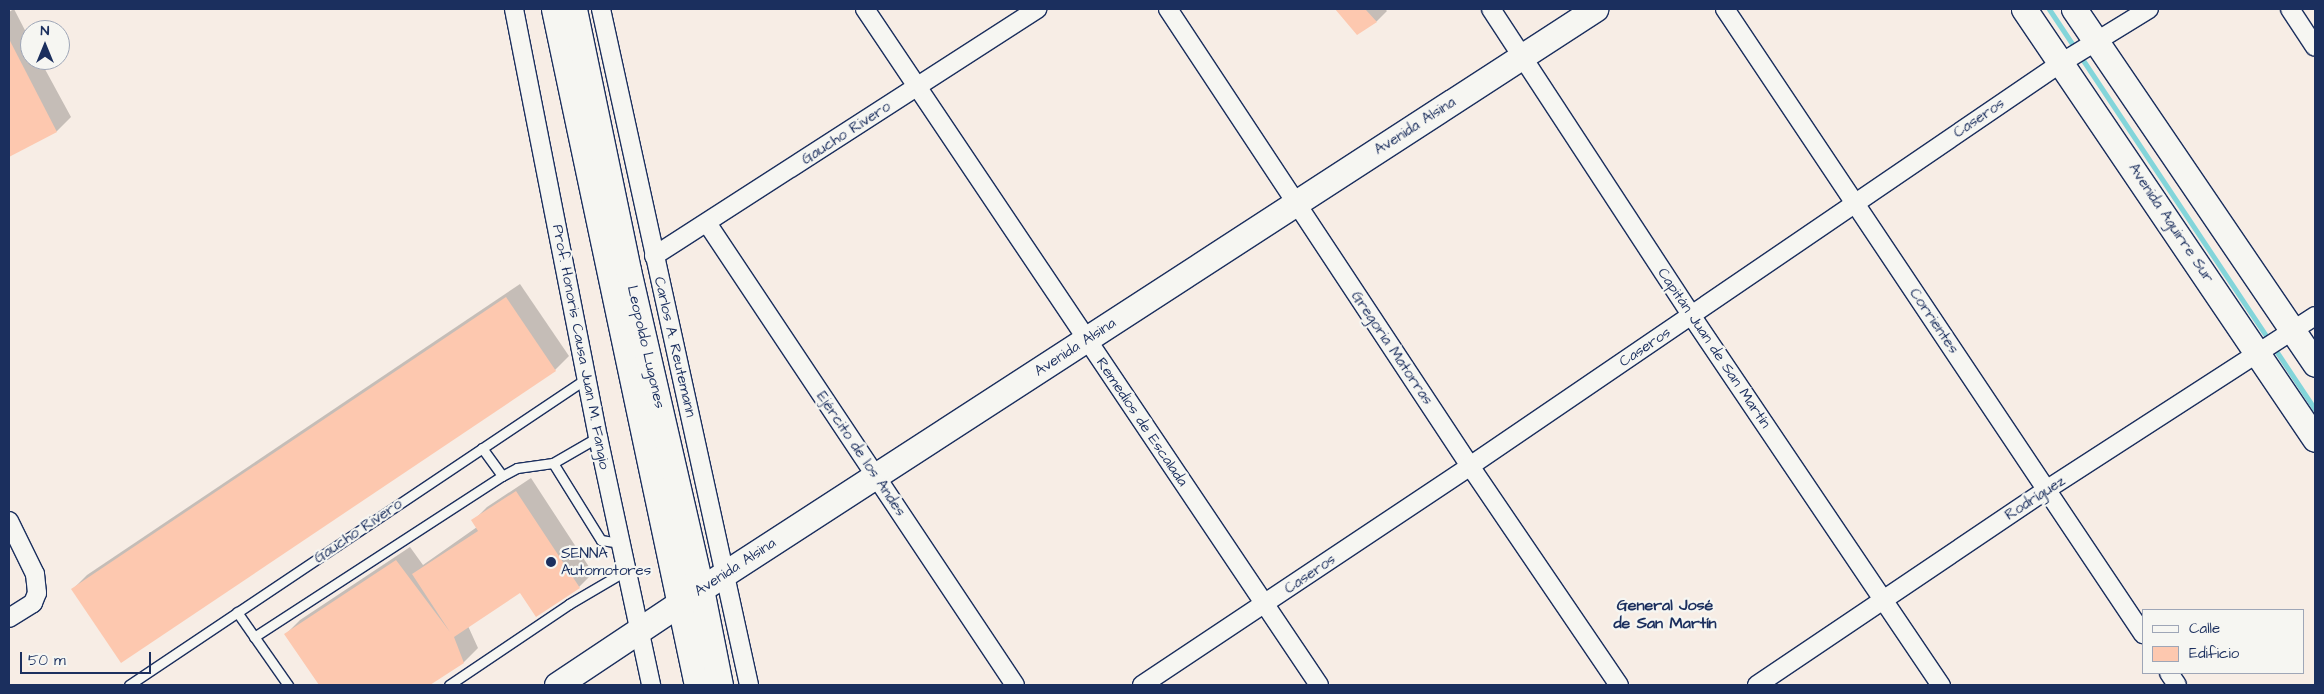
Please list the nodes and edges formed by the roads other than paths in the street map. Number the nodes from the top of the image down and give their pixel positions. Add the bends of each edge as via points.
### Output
1 (514, 9) edge
2 (554, 9) edge
3 (574, 9) edge
4 (602, 9) edge
5 (865, 9) edge
6 (1037, 9) edge
7 (1168, 9) edge
8 (1491, 9) edge
9 (1595, 9) edge
10 (1725, 9) edge
11 (2024, 9) edge
12 (2074, 9) edge
13 (2148, 9) edge
14 (2290, 9) edge
15 (2097, 42) junction
16 (2315, 47) edge
17 (1522, 56) junction
18 (2061, 63) junction
19 (916, 87) junction
20 (1856, 202) junction
21 (1296, 204) junction
22 (707, 223) junction
23 (654, 256) junction
24 (1691, 315) junction
25 (2315, 316) edge
26 (1086, 340) junction
27 (2275, 342) junction
28 (2315, 364) edge
29 (588, 377) junction
30 (598, 437) junction
31 (2315, 439) edge
32 (482, 448) junction
33 (552, 463) junction
34 (1470, 466) junction
35 (502, 476) junction
36 (876, 476) junction
37 (2046, 490) junction
38 (9, 521) edge
39 (621, 543) junction
40 (627, 570) junction
41 (726, 573) junction
42 (701, 589) junction
43 (1883, 598) junction
44 (680, 602) junction
45 (1264, 604) junction
46 (237, 612) junction
47 (9, 618) edge
48 (639, 630) junction
49 (2142, 633) edge
50 (254, 637) junction
51 (2170, 674) edge
52 (129, 685) edge
53 (288, 685) edge
54 (449, 685) edge
55 (557, 685) edge
56 (651, 685) edge
57 (697, 685) edge
58 (720, 685) edge
59 (748, 685) edge
60 (1015, 685) edge
61 (1142, 685) edge
62 (1319, 685) edge
63 (1619, 685) edge
64 (1757, 685) edge
65 (1942, 685) edge
66 (2177, 685) edge

1 - 29 street, Prof. Honoris Causa Juan M. Fangio
2 - 44 main road, Leopoldo Lugones
3 - 42 main road, Leopoldo Lugones via 628,270
4 - 23 street, Carlos A. Reutemann
5 - 19 street, Remedios de Escalada
6 - 19 street, Gaucho Rivero
7 - 21 street, Gregoria Matorras
8 - 17 street, Capitán Juan de San Martín
9 - 17 main road, Avenida Alsina
10 - 20 street, Corrientes
11 - 18 main road, Avenida Aguirre Sur
12 - 15 main road, Avenida Aguirre Sur
13 - 15 street, Caseros
14 - 16 street
15 - 18 street, Caseros
15 - 27 main road, Avenida Aguirre Sur
17 - 21 main road, Avenida Alsina
17 - 24 street, Capitán Juan de San Martín
18 - 20 street, Caseros
18 - 27 main road, Avenida Aguirre Sur
19 - 22 street, Gaucho Rivero
19 - 26 street, Remedios de Escalada
20 - 24 street, Caseros
20 - 37 street, Corrientes
21 - 26 main road, Avenida Alsina
21 - 34 street, Gregoria Matorras
22 - 23 street, Gaucho Rivero
22 - 36 street, Ejército de los Andes
23 - 41 street, Carlos A. Reutemann
24 - 34 street, Caseros
24 - 43 street, Capitán Juan de San Martín
25 - 27 street, Rodríguez
26 - 36 main road, Avenida Alsina
26 - 45 street, Remedios de Escalada
27 - 28 main road, Avenida Aguirre Sur
27 - 31 main road, Avenida Aguirre Sur
27 - 37 street, Rodríguez
29 - 30 street, Prof. Honoris Causa Juan M. Fangio
29 - 32 lane, Gaucho Rivero
30 - 33 lane
30 - 39 street, Prof. Honoris Causa Juan M. Fangio
32 - 35 lane
32 - 46 lane, Gaucho Rivero
33 - 35 lane via 517,468
33 - 39 lane via 601,540
34 - 45 street, Caseros
34 - 63 street, Gregoria Matorras
35 - 50 lane
36 - 41 main road, Avenida Alsina
36 - 60 street, Ejército de los Andes
37 - 43 street, Rodríguez
37 - 49 street, Corrientes
38 - 47 street via 35,574 37,593 33,603
39 - 40 street, Prof. Honoris Causa Juan M. Fangio
40 - 48 street, Prof. Honoris Causa Juan M. Fangio
40 - 54 lane via 569,604
41 - 42 main road, Avenida Alsina
41 - 59 street, Carlos A. Reutemann
42 - 44 main road, Avenida Alsina
42 - 58 main road, Leopoldo Lugones
43 - 64 street, Rodríguez
43 - 65 street, Capitán Juan de San Martín
44 - 48 main road, Avenida Alsina
44 - 57 main road, Leopoldo Lugones
45 - 61 street, Caseros
45 - 62 street, Remedios de Escalada
46 - 50 lane
46 - 52 lane, Gaucho Rivero
48 - 55 main road, Avenida Alsina
48 - 56 street, Prof. Honoris Causa Juan M. Fangio
50 - 53 lane
51 - 66 street

